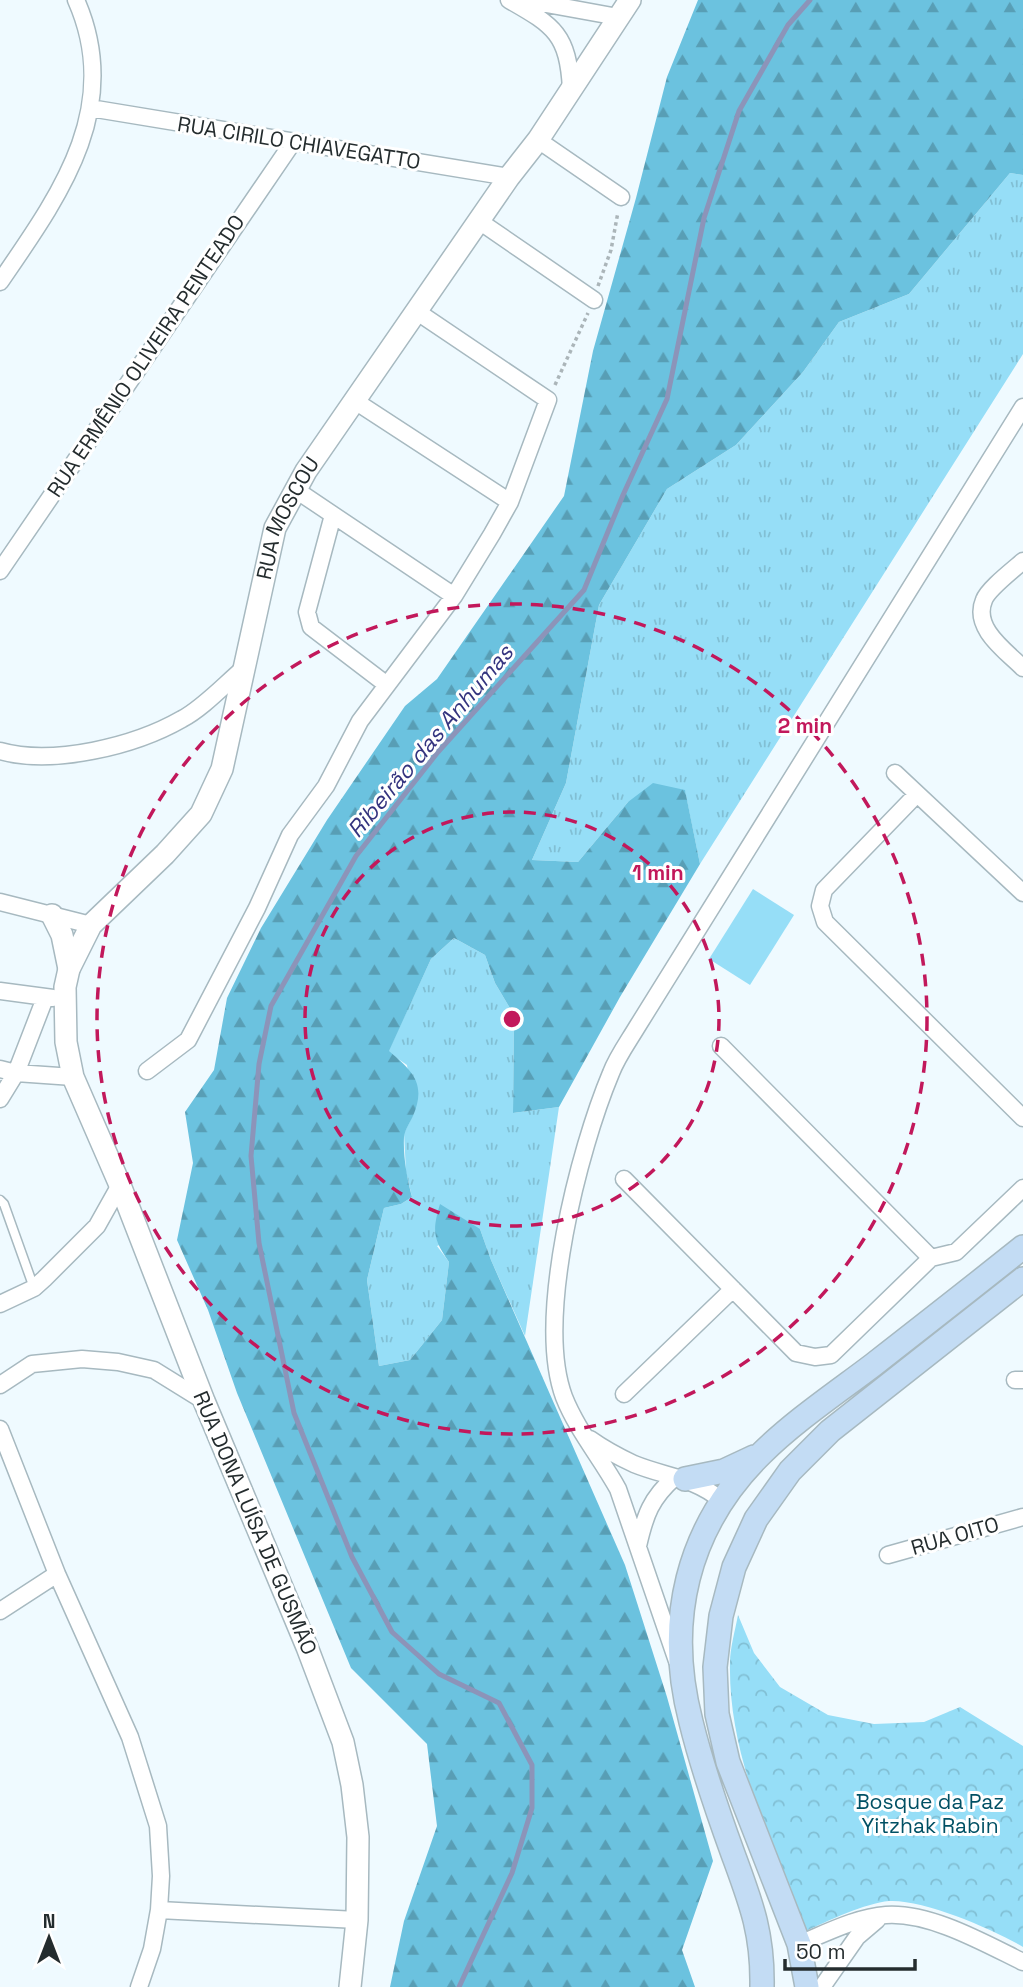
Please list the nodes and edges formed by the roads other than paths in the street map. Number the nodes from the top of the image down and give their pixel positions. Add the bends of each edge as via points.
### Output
1 (76, 0) edge
2 (509, 0) edge
3 (524, 0) edge
4 (624, 9) edge
5 (571, 89) junction
6 (90, 108) junction
7 (538, 140) junction
8 (293, 142) junction
9 (509, 177) junction
10 (621, 197) road end
11 (479, 221) junction
12 (0, 282) edge
13 (594, 300) road end
14 (416, 311) junction
15 (355, 401) junction
16 (1023, 407) edge
17 (296, 490) junction
18 (510, 502) junction
19 (333, 514) junction
20 (1023, 561) edge
21 (0, 571) edge
22 (454, 596) junction
23 (244, 668) junction
24 (1023, 668) edge
25 (387, 685) junction
26 (0, 751) edge
27 (895, 773) dead end
28 (917, 794) junction
29 (1023, 893) edge
30 (0, 902) edge
31 (52, 915) junction
32 (91, 925) junction
33 (69, 969) junction
34 (0, 991) edge
35 (721, 1046) dead end
36 (0, 1069) edge
37 (147, 1071) dead end
38 (16, 1073) junction
39 (73, 1077) junction
40 (0, 1099) edge
41 (1023, 1118) edge
42 (624, 1179) dead end
43 (120, 1185) junction
44 (1023, 1188) edge
45 (0, 1200) edge
46 (1023, 1247) edge
47 (931, 1258) junction
48 (1023, 1279) edge
49 (34, 1288) junction
50 (733, 1289) junction
51 (0, 1304) edge
52 (0, 1385) edge
53 (624, 1394) dead end
54 (204, 1401) junction
55 (0, 1429) edge
56 (583, 1433) junction
57 (760, 1454) junction
58 (680, 1478) junction
59 (721, 1500) junction
60 (1023, 1517) edge
61 (638, 1548) junction
62 (741, 1551) junction
63 (888, 1555) dead end
64 (57, 1574) junction
65 (0, 1611) edge
66 (680, 1670) junction
67 (159, 1910) junction
68 (885, 1915) junction
69 (357, 1920) junction
70 (799, 1944) junction
71 (1023, 1962) edge
72 (766, 1982) edge
73 (139, 1987) edge
74 (350, 1987) edge
75 (807, 1987) edge
76 (822, 1987) edge

1 - 6 street via 94,65
2 - 5 street via 539,16 562,41
3 - 4 street
4 - 5 street, RUA MOSCOU
5 - 7 street, RUA MOSCOU
6 - 8 street, RUA CIRILO CHIAVEGATTO
6 - 12 street via 72,170
7 - 9 street, RUA MOSCOU
7 - 10 street
8 - 9 street, RUA CIRILO CHIAVEGATTO
8 - 21 street, RUA ERMÊNIO OLIVEIRA PENTEADO
9 - 11 street, RUA MOSCOU
11 - 13 street
11 - 14 street, RUA MOSCOU
14 - 15 street, RUA MOSCOU
14 - 18 street via 548,400
15 - 17 street, RUA MOSCOU
15 - 18 street
16 - 56 street via 612,1070 592,1122 575,1189 555,1318 555,1362 565,1397
17 - 19 street
17 - 23 street, RUA MOSCOU via 275,528
18 - 22 street
19 - 22 street
19 - 25 street via 307,612 311,627
20 - 24 street via 984,598 981,615 986,631
22 - 25 street
23 - 26 street via 184,718 134,742 78,753 19,757
23 - 32 street, RUA MOSCOU via 222,769 201,814
25 - 37 street via 360,721 326,786 290,835 188,1040
27 - 28 street
28 - 29 street
28 - 41 street via 824,890 820,906 825,922
30 - 31 street
31 - 32 street
31 - 33 street via 62,934
32 - 33 street, RUA MOSCOU
33 - 39 street, RUA MOSCOU via 66,1042
34 - 38 street via 50,998
35 - 47 street
36 - 38 street
38 - 39 street
38 - 40 street
39 - 43 street, RUA DONA LUÍSA DE GUSMÃO
42 - 50 street
43 - 49 street via 97,1227
43 - 54 street, RUA DONA LUÍSA DE GUSMÃO
44 - 47 street via 956,1252
45 - 49 lane
46 - 57 main road
47 - 50 street via 831,1355 796,1353
48 - 62 main road via 830,1431 790,1471 756,1519
49 - 51 street
50 - 53 street
52 - 54 street via 32,1364 82,1359 154,1370
54 - 69 street, RUA DONA LUÍSA DE GUSMÃO via 343,1742 358,1836
55 - 64 street
56 - 58 street via 635,1464
56 - 61 street via 618,1489
57 - 58 main road via 724,1471
57 - 59 main road
58 - 59 street
58 - 61 street via 661,1489 651,1502
59 - 62 main road via 738,1518
59 - 66 main road via 696,1548 679,1633
60 - 63 street, RUA OITO
61 - 66 street
62 - 70 main road via 721,1616 715,1667 717,1714 728,1762
64 - 65 street
64 - 67 street via 130,1737 158,1826
66 - 72 main road via 706,1776 761,1937
67 - 69 street
67 - 73 street
68 - 70 street
68 - 71 street via 916,1916
68 - 76 street via 857,1937
69 - 74 street, RUA DONA LUÍSA DE GUSMÃO
70 - 75 main road

